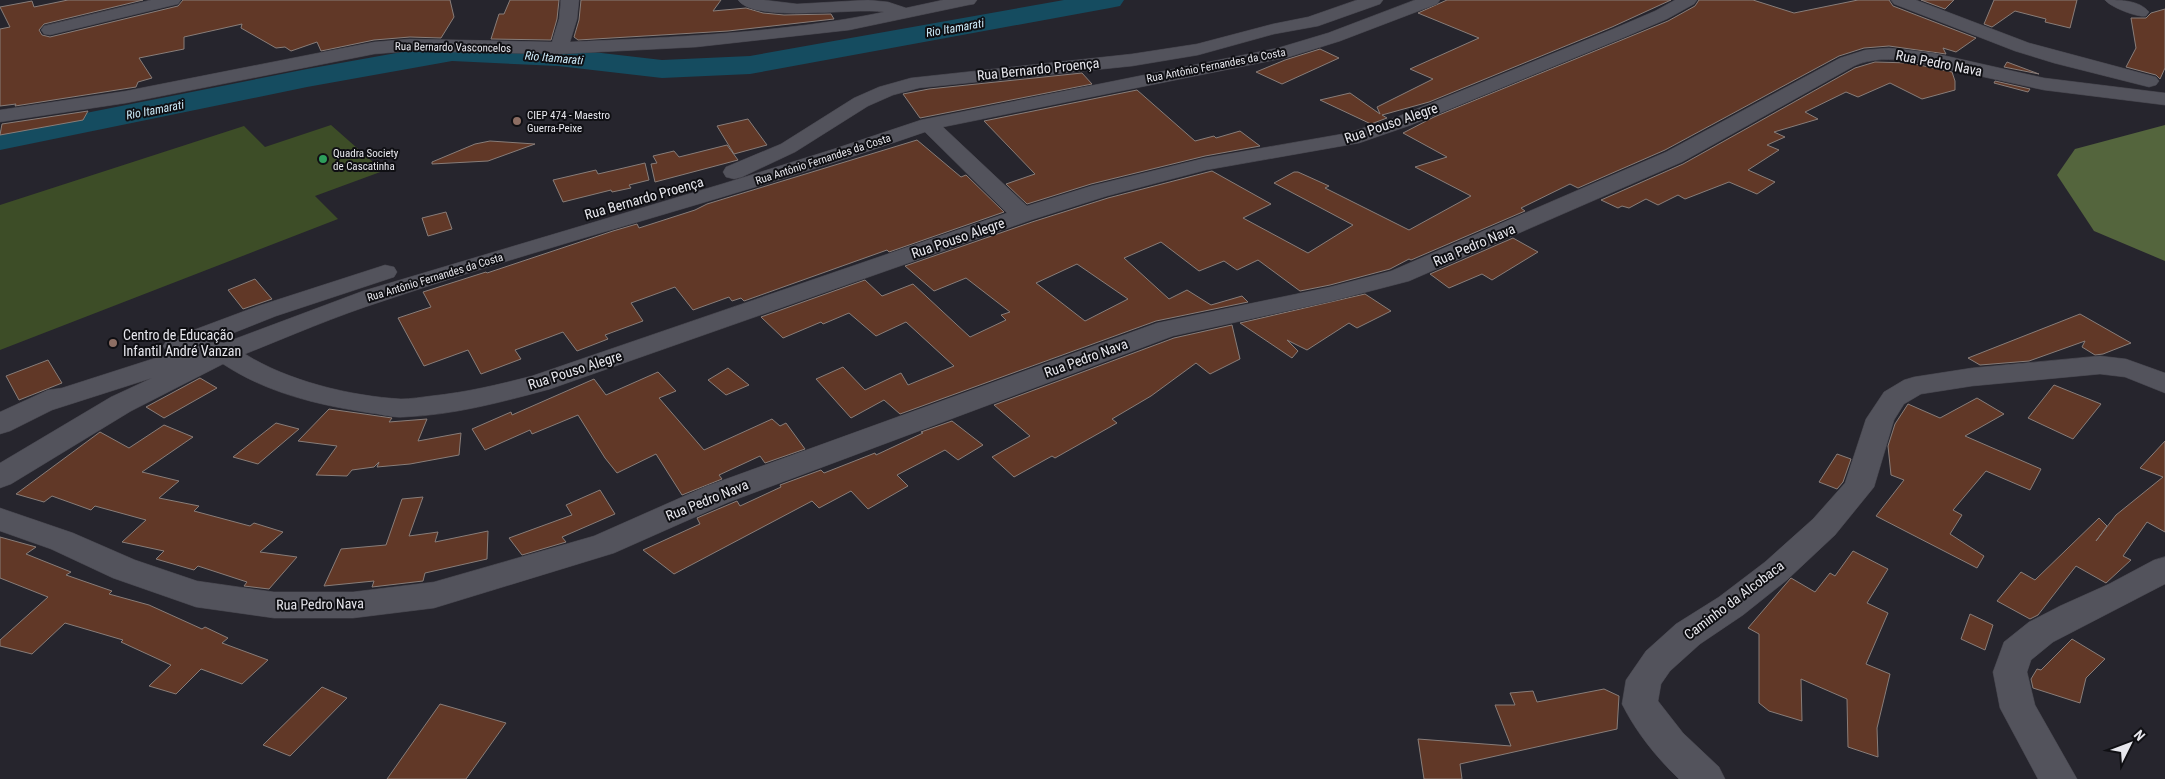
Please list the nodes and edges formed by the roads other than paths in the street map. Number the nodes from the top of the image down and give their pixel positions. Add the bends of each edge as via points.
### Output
1 (172, 0) edge
2 (570, 0) edge
3 (747, 0) edge
4 (968, 0) edge
5 (1321, 0) edge
6 (1374, 0) edge
7 (1431, 0) edge
8 (1688, 0) edge
9 (1900, 0) edge
10 (2114, 0) edge
11 (937, 3) edge
12 (2140, 12) dead end
13 (906, 14) junction
14 (50, 30) dead end
15 (1263, 32) junction
16 (559, 48) junction
17 (2165, 85) edge
18 (2165, 99) edge
19 (0, 116) edge
20 (827, 123) junction
21 (928, 124) junction
22 (892, 136) junction
23 (1023, 215) junction
24 (213, 352) junction
25 (2165, 384) edge
26 (41, 404) junction
27 (0, 424) edge
28 (0, 477) edge
29 (0, 518) edge
30 (2165, 569) edge
31 (1706, 779) edge
32 (2058, 779) edge

1 - 14 street
2 - 16 street via 568,20
3 - 13 street via 766,6 803,9 868,3 891,7
4 - 11 street, Rua Bernardo Vasconcelos
5 - 15 street, Rua Bernardo Proença
6 - 15 street via 1312,22
7 - 21 street, Rua Antônio Fernandes da Costa via 1282,53
8 - 23 street, Rua Pouso Alegre via 1619,33 1404,121 1352,138 1205,164 1099,191
9 - 17 street via 2022,47
10 - 12 street
11 - 13 street, Rua Bernardo Vasconcelos
13 - 16 street, Rua Bernardo Vasconcelos via 808,31
15 - 20 street, Rua Bernardo Proença via 1148,58 918,82 886,91
16 - 19 street, Rua Bernardo Vasconcelos via 410,45 374,48 126,97
18 - 29 street, Rua Pedro Nava via 2043,84 1910,55 1866,55 1847,62 1634,176 1400,276 1332,294 1166,329 718,494 603,545 434,595 353,605 274,605 196,594 124,569
20 - 22 street via 856,132
20 - 26 street, Rua Bernardo Proença via 788,148 728,174 375,275 207,333
21 - 22 street, Rua Antônio Fernandes da Costa
21 - 23 street
22 - 24 street, Rua Antônio Fernandes da Costa via 730,189 434,276
23 - 24 street, Rua Pouso Alegre via 540,383 470,400 402,408 346,400 295,388
24 - 26 street, Rua Bernardo Proença
24 - 28 street
25 - 31 street, Caminho da Alcobaca via 2144,372 2100,365 1914,386 1894,398 1880,419 1859,487 1824,527 1776,571 1688,634 1658,661 1644,680 1640,704 1660,735
26 - 27 street, Rua Bernardo Proença
30 - 32 street via 2041,632 2016,652 2010,672 2018,708

